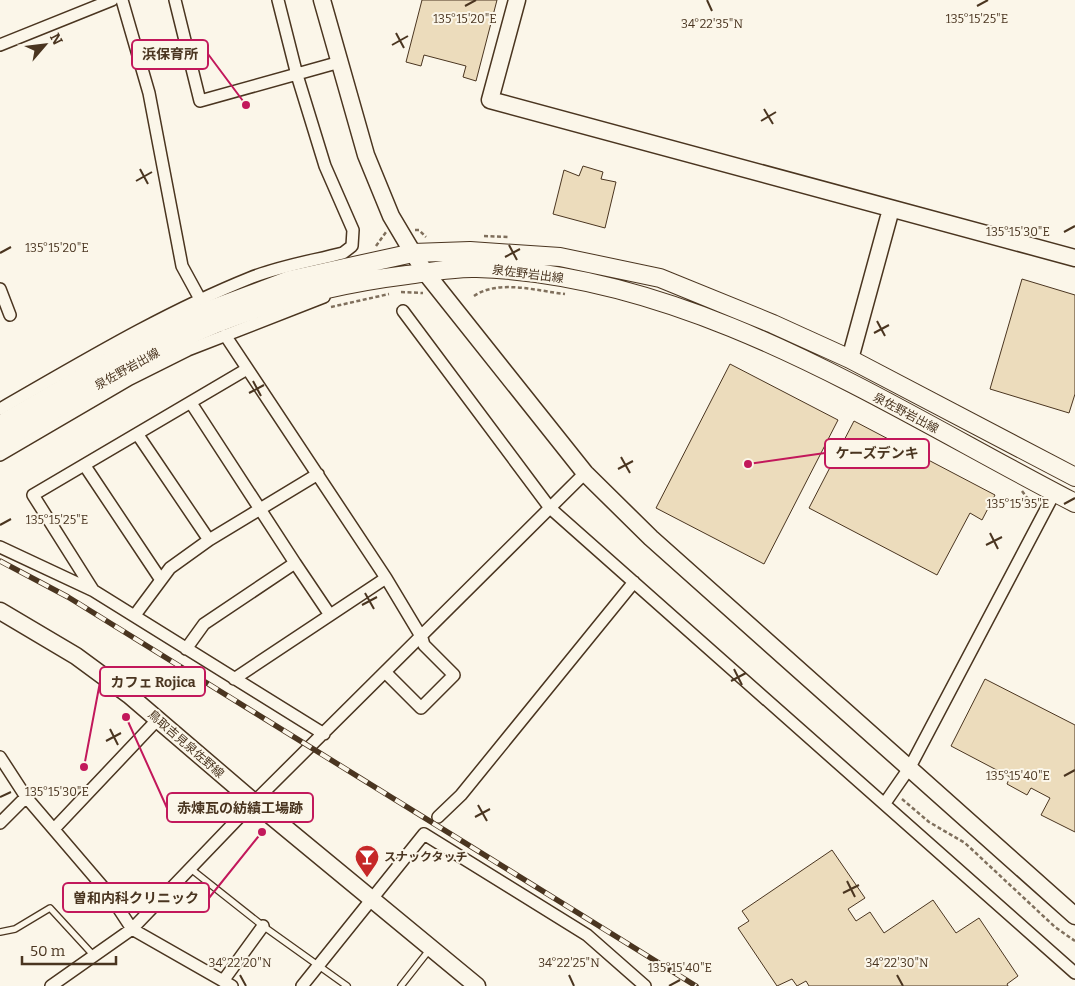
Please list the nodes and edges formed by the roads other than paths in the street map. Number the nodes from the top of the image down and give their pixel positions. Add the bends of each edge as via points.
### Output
1 (112, 0) edge
2 (122, 0) edge
3 (175, 0) edge
4 (278, 0) edge
5 (322, 0) edge
6 (517, 0) edge
7 (0, 45) edge
8 (340, 62) junction
9 (297, 75) junction
10 (891, 209) junction
11 (413, 253) junction
12 (1075, 258) edge
13 (425, 272) junction
14 (365, 280) junction
15 (0, 290) edge
16 (200, 299) junction
17 (403, 311) dead end
18 (10, 315) dead end
19 (225, 335) junction
20 (850, 359) junction
21 (247, 369) junction
22 (58, 398) junction
23 (191, 403) junction
24 (0, 409) edge
25 (0, 424) edge
26 (138, 435) junction
27 (0, 442) edge
28 (0, 455) edge
29 (84, 466) junction
30 (586, 473) junction
31 (318, 474) junction
32 (1075, 477) edge
33 (1055, 492) junction
34 (1075, 503) edge
35 (550, 508) junction
36 (261, 509) junction
37 (209, 540) junction
38 (0, 547) edge
39 (295, 563) junction
40 (386, 578) junction
41 (161, 580) junction
42 (634, 582) junction
43 (94, 591) junction
44 (0, 611) edge
45 (330, 615) junction
46 (135, 616) junction
47 (422, 638) junction
48 (186, 649) junction
49 (386, 673) junction
50 (234, 679) junction
51 (158, 719) junction
52 (324, 734) junction
53 (0, 757) edge
54 (910, 767) junction
55 (26, 797) junction
56 (254, 802) junction
57 (884, 803) junction
58 (438, 817) dead end
59 (0, 823) edge
60 (54, 829) junction
61 (191, 869) junction
62 (374, 899) junction
63 (1075, 916) edge
64 (263, 926) junction
65 (132, 929) junction
66 (0, 932) edge
67 (432, 948) junction
68 (95, 957) junction
69 (318, 966) junction
70 (1075, 973) edge
71 (227, 983) edge
72 (51, 986) edge
73 (302, 986) edge
74 (347, 986) edge
75 (401, 986) edge
76 (478, 986) edge
77 (645, 986) edge

1 - 7 street
2 - 16 street via 149,93 182,266
3 - 9 street via 200,101
4 - 9 street
5 - 8 street
6 - 10 street via 490,100
8 - 9 street
8 - 11 street via 366,155 391,216
9 - 16 street via 325,166 353,230 352,246 343,253 252,277
10 - 12 street
10 - 20 street
11 - 13 street
11 - 20 main road, 泉佐野岩出線 via 470,251 560,257 660,278
11 - 22 main road, 泉佐野岩出線 via 290,280 210,310 154,336
13 - 14 main road, 泉佐野岩出線
13 - 30 street
13 - 33 main road, 泉佐野岩出線 via 475,268 549,275 626,292 714,320 812,364
14 - 19 street
14 - 22 main road, 泉佐野岩出線 via 298,297 215,324
15 - 18 street
16 - 24 street
17 - 35 street
19 - 21 street
19 - 28 street via 130,379
20 - 32 main road, 泉佐野岩出線
21 - 23 street
21 - 31 street
22 - 25 main road, 泉佐野岩出線
22 - 27 main road, 泉佐野岩出線
23 - 26 street
23 - 36 street
26 - 29 street
26 - 37 street
29 - 41 street
29 - 43 street via 33,496
30 - 35 street
30 - 54 street via 651,538
31 - 36 street
31 - 40 street
33 - 34 main road, 泉佐野岩出線
33 - 54 street
35 - 42 street
35 - 47 street
36 - 37 street
36 - 39 street
37 - 41 street via 170,568
38 - 43 street
39 - 45 street
39 - 48 street via 204,624
40 - 45 street
40 - 47 street
41 - 46 street
42 - 57 street
42 - 58 street via 461,795
43 - 46 street
44 - 51 street, 鳥取吉見泉佐野線 via 76,656
45 - 50 street
46 - 48 street
47 - 49 street
47 - 49 street via 424,645 454,675 421,708
48 - 50 street
49 - 52 street
50 - 52 street
51 - 56 street, 鳥取吉見泉佐野線
51 - 60 street
52 - 56 street
53 - 55 street
54 - 57 street
54 - 63 street
55 - 59 street
55 - 60 street
56 - 61 street
56 - 62 street, 鳥取吉見泉佐野線
57 - 70 street
60 - 65 street via 109,894
61 - 64 lane
61 - 65 street
62 - 67 street, 鳥取吉見泉佐野線
62 - 69 street
62 - 77 street via 424,834 587,935
64 - 69 lane
64 - 71 street
65 - 68 street
65 - 71 street
66 - 68 lane via 15,929 50,908
67 - 75 lane
67 - 76 street, 鳥取吉見泉佐野線
68 - 72 street
69 - 73 street
69 - 74 lane

